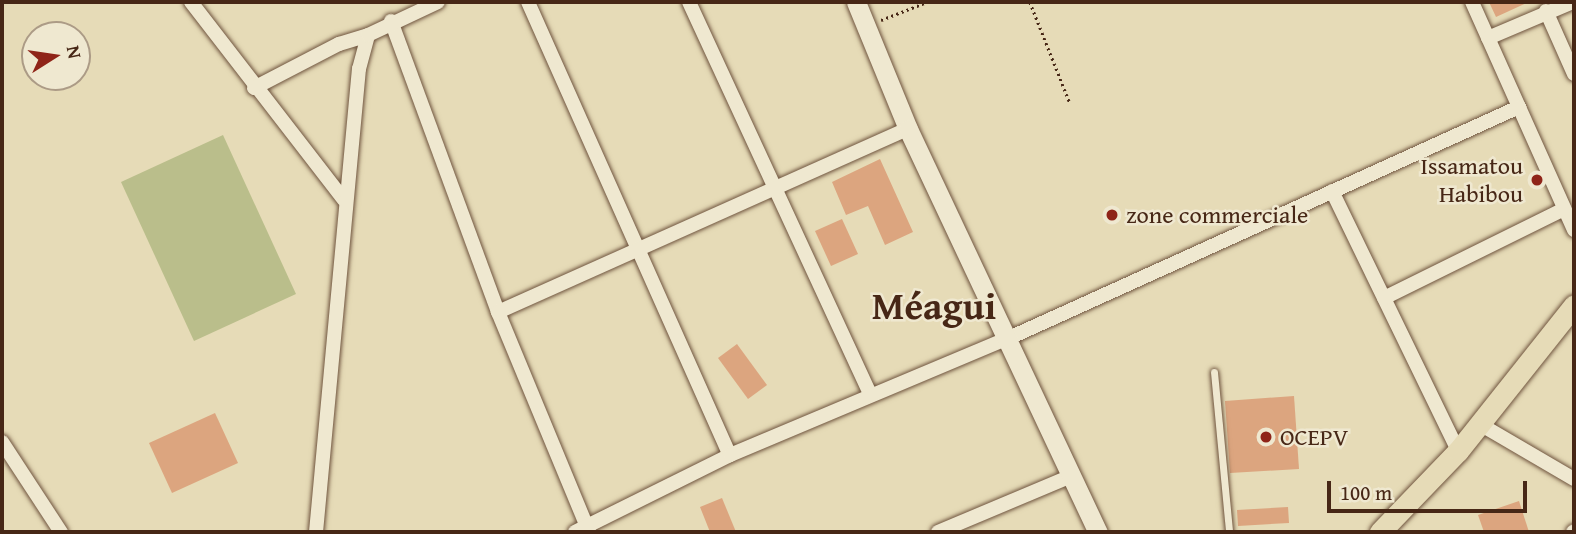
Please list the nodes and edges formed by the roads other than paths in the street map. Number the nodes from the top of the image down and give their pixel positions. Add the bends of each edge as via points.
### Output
1 (191, 2) edge
2 (438, 2) edge
3 (528, 2) edge
4 (689, 2) edge
5 (856, 2) edge
6 (1472, 2) edge
7 (1573, 2) edge
8 (1546, 11) junction
9 (391, 22) junction
10 (368, 35) junction
11 (1488, 38) junction
12 (1574, 75) edge
13 (254, 88) junction
14 (1519, 107) junction
15 (908, 129) junction
16 (775, 188) junction
17 (1332, 191) junction
18 (344, 200) junction
19 (1564, 209) junction
20 (1574, 230) edge
21 (640, 250) junction
22 (1384, 298) junction
23 (1574, 305) edge
24 (498, 312) junction
25 (1009, 338) junction
26 (1214, 372) dead end
27 (871, 395) junction
28 (1478, 423) junction
29 (2, 442) edge
30 (1458, 451) junction
31 (730, 455) junction
32 (1071, 476) junction
33 (1574, 479) edge
34 (584, 530) edge
35 (61, 532) edge
36 (316, 532) edge
37 (939, 532) edge
38 (1098, 532) edge
39 (1229, 532) edge
40 (1380, 532) edge

1 - 13 street
2 - 9 street
3 - 21 street
4 - 16 street
5 - 15 street
6 - 11 street
7 - 8 street
8 - 11 street
8 - 12 street
9 - 10 street
9 - 24 street
10 - 13 street via 339,44
10 - 18 street via 359,69
11 - 14 street
13 - 18 street
14 - 17 street
14 - 19 street
15 - 16 street
15 - 25 street
16 - 21 street
16 - 27 street
17 - 22 street
17 - 25 street
18 - 36 street
19 - 20 street
19 - 22 street
21 - 24 street
21 - 31 street
22 - 30 street
23 - 28 main road
24 - 34 street
25 - 27 street
25 - 32 street
26 - 39 lane
27 - 31 street
28 - 30 main road
28 - 33 street
29 - 35 street
30 - 40 main road
31 - 34 street
32 - 37 street
32 - 38 street

